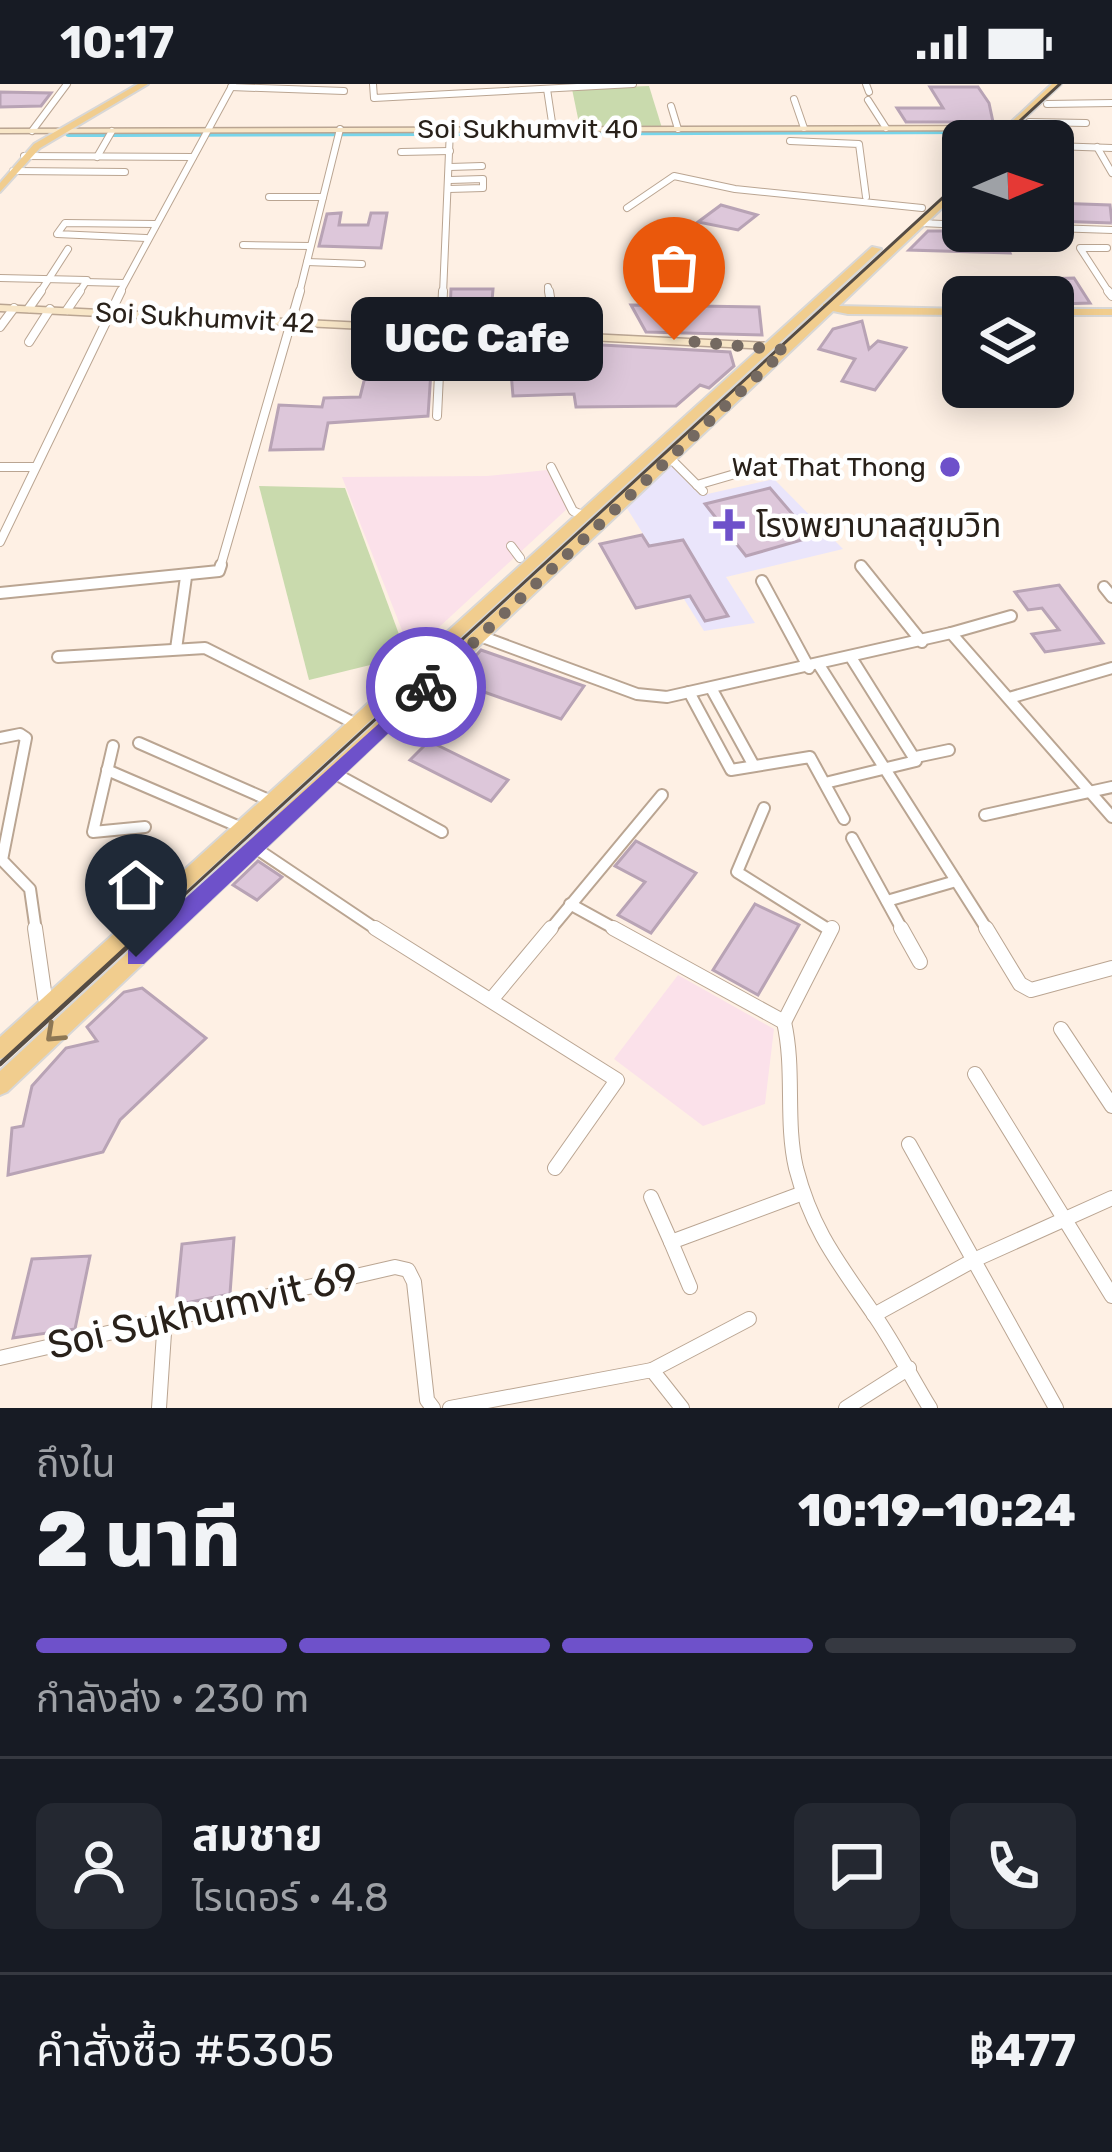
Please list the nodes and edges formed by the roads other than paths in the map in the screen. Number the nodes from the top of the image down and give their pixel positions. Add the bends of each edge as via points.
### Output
1 (67, 84) edge
2 (128, 84) edge
3 (144, 84) edge
4 (373, 84) edge
5 (633, 84) edge
6 (1057, 84) edge
7 (1069, 84) edge
8 (232, 86) edge
9 (577, 86) edge
10 (547, 88) junction
11 (344, 91) dead end
12 (868, 92) edge
13 (794, 98) dead end
14 (1047, 104) junction
15 (1112, 104) edge
16 (671, 106) dead end
17 (408, 116) dead end
18 (1023, 120) edge
19 (1031, 120) edge
20 (1074, 123) edge
21 (1086, 123) dead end
22 (804, 128) junction
23 (886, 128) junction
24 (942, 128) edge
25 (407, 129) junction
26 (553, 129) junction
27 (678, 129) junction
28 (112, 130) junction
29 (209, 130) junction
30 (0, 131) edge
31 (32, 131) junction
32 (46, 131) junction
33 (63, 131) junction
34 (450, 131) junction
35 (339, 132) junction
36 (790, 141) dead end
37 (1074, 146) edge
38 (1097, 147) junction
39 (1112, 148) edge
40 (450, 151) junction
41 (401, 152) dead end
42 (24, 156) junction
43 (97, 157) junction
44 (193, 157) junction
45 (450, 166) junction
46 (482, 166) dead end
47 (6, 171) edge
48 (124, 172) dead end
49 (1112, 173) edge
50 (449, 184) junction
51 (0, 188) edge
52 (942, 189) edge
53 (322, 196) junction
54 (269, 197) dead end
55 (866, 197) junction
56 (942, 200) edge
57 (627, 208) dead end
58 (922, 208) junction
59 (915, 221) junction
60 (942, 223) edge
61 (155, 224) junction
62 (1074, 229) edge
63 (1112, 230) edge
64 (146, 238) junction
65 (243, 245) dead end
66 (310, 246) junction
67 (1107, 248) dead end
68 (68, 250) dead end
69 (307, 262) junction
70 (362, 264) dead end
71 (4, 278) edge
72 (49, 280) junction
73 (85, 282) junction
74 (124, 284) junction
75 (548, 287) dead end
76 (0, 290) edge
77 (1112, 296) edge
78 (824, 305) junction
79 (7, 308) edge
80 (29, 308) junction
81 (50, 309) junction
82 (67, 310) junction
83 (942, 311) edge
84 (1074, 312) edge
85 (1112, 312) edge
86 (110, 313) junction
87 (292, 322) junction
88 (0, 326) edge
89 (441, 330) junction
90 (556, 335) junction
91 (29, 342) dead end
92 (770, 346) junction
93 (785, 350) junction
94 (437, 416) dead end
95 (670, 458) junction
96 (766, 465) dead end
97 (0, 467) edge
98 (35, 467) junction
99 (551, 467) dead end
100 (622, 492) junction
101 (584, 515) junction
102 (0, 542) edge
103 (511, 546) dead end
104 (520, 558) dead end
105 (861, 566) dead end
106 (186, 577) junction
107 (762, 581) dead end
108 (0, 593) edge
109 (1011, 616) dead end
110 (950, 633) junction
111 (480, 636) junction
112 (922, 642) junction
113 (176, 649) junction
114 (58, 657) dead end
115 (852, 659) junction
116 (814, 666) junction
117 (1112, 668) edge
118 (711, 688) junction
119 (689, 692) junction
120 (1009, 698) junction
121 (356, 724) junction
122 (0, 738) edge
123 (139, 743) dead end
124 (112, 746) dead end
125 (949, 749) dead end
126 (916, 757) junction
127 (754, 766) junction
128 (889, 769) junction
129 (107, 770) junction
130 (334, 773) junction
131 (825, 782) junction
132 (1112, 787) edge
133 (1090, 791) junction
134 (662, 795) dead end
135 (271, 802) junction
136 (764, 808) dead end
137 (985, 815) dead end
138 (1112, 817) edge
139 (844, 819) dead end
140 (145, 827) dead end
141 (242, 828) junction
142 (442, 832) dead end
143 (852, 838) dead end
144 (254, 847) junction
145 (956, 881) junction
146 (886, 901) junction
147 (570, 904) junction
148 (920, 962) dead end
149 (1112, 968) edge
150 (490, 1000) junction
151 (51, 1003) junction
152 (784, 1022) junction
153 (1061, 1029) dead end
154 (0, 1050) edge
155 (975, 1074) dead end
156 (0, 1085) edge
157 (1112, 1106) edge
158 (908, 1144) dead end
159 (555, 1168) dead end
160 (803, 1193) junction
161 (651, 1198) dead end
162 (1112, 1198) edge
163 (1063, 1218) junction
164 (671, 1242) junction
165 (974, 1260) junction
166 (690, 1287) dead end
167 (1112, 1296) edge
168 (874, 1315) junction
169 (165, 1318) junction
170 (748, 1318) dead end
171 (0, 1358) edge
172 (908, 1368) junction
173 (652, 1370) junction
174 (159, 1408) edge
175 (433, 1408) edge
176 (450, 1408) edge
177 (682, 1408) edge
178 (845, 1408) edge
179 (930, 1408) edge
180 (1056, 1408) edge

1 - 31 street
2 - 32 main road
3 - 33 main road
4 - 10 street via 374,98
5 - 9 street
6 - 18 main road
7 - 14 main road
8 - 11 street
8 - 29 street
9 - 10 street
10 - 26 street
12 - 23 street
13 - 22 street
14 - 15 street
14 - 19 main road
16 - 27 street
17 - 25 street
20 - 21 street
22 - 23 street, Soi Sukhumvit 40
22 - 27 street, Soi Sukhumvit 40
23 - 24 street, Soi Sukhumvit 40
25 - 34 street, Soi Sukhumvit 40
25 - 35 street, Soi Sukhumvit 40
26 - 27 street, Soi Sukhumvit 40
26 - 34 street, Soi Sukhumvit 40
28 - 29 street, Soi Sukhumvit 40
28 - 33 street, Soi Sukhumvit 40
28 - 43 street
29 - 35 street, Soi Sukhumvit 40
29 - 44 street
30 - 31 street, Soi Sukhumvit 40
31 - 32 street, Soi Sukhumvit 40
32 - 33 street, Soi Sukhumvit 40
32 - 47 main road via 21,147
33 - 42 main road
34 - 40 street
35 - 53 street
36 - 55 street via 859,144
37 - 38 street
38 - 39 street
38 - 49 street
40 - 41 street
40 - 45 street
42 - 43 street
42 - 47 main road
43 - 44 street
44 - 61 street
45 - 46 street
45 - 50 street
47 - 48 street
47 - 51 main road
50 - 50 street via 483,179 483,188
50 - 89 street
52 - 58 main road
53 - 54 street
53 - 66 street
55 - 57 street via 732,191 674,176
55 - 58 street
56 - 59 main road
58 - 59 main road
59 - 60 street
59 - 78 main road
61 - 64 street
61 - 64 street via 68,223 57,234
62 - 63 street
64 - 74 street
65 - 66 street
66 - 69 street
67 - 77 street via 1080,248
68 - 72 street
69 - 70 street
69 - 87 street
71 - 72 street
71 - 76 street
72 - 73 street
72 - 80 street
73 - 74 street
73 - 82 street
74 - 86 street
75 - 90 street
78 - 83 main road
78 - 92 main road
78 - 93 main road
79 - 80 street, Soi Sukhumvit 42
79 - 88 street
80 - 81 street, Soi Sukhumvit 42
81 - 82 street, Soi Sukhumvit 42
81 - 91 street
82 - 86 street, Soi Sukhumvit 42
84 - 85 main road
86 - 87 street, Soi Sukhumvit 42
86 - 98 street
87 - 89 street, Soi Sukhumvit 42
87 - 106 street via 219,572
89 - 90 street, Soi Sukhumvit 42
89 - 94 street
90 - 92 street, Soi Sukhumvit 42
92 - 93 main road
92 - 100 main road
93 - 95 main road
95 - 96 street via 700,488
95 - 100 main road
97 - 98 street
98 - 102 street
99 - 101 street via 573,511
100 - 101 main road
100 - 111 main road
101 - 121 main road
103 - 104 street
105 - 112 street
106 - 108 street
106 - 113 street
107 - 116 street
109 - 110 street
110 - 112 street
110 - 120 street
111 - 119 street via 637,694
111 - 130 main road
112 - 115 street
113 - 114 street
113 - 121 street via 209,649
115 - 116 street
115 - 126 street
116 - 118 street
116 - 128 street
117 - 120 street
118 - 119 street
118 - 127 street
119 - 127 street via 729,767
120 - 133 street
121 - 135 main road
122 - 151 street via 26,738 2,860 30,889
123 - 135 street
124 - 129 street
125 - 126 street
126 - 128 street
127 - 131 street via 807,755
128 - 131 street
128 - 145 street
129 - 140 street via 93,832
129 - 141 street
130 - 142 street
130 - 144 main road
131 - 139 street
132 - 133 street
133 - 137 street
133 - 138 street
134 - 147 street
135 - 141 main road
136 - 152 street via 736,872 830,924 832,934 825,962
141 - 144 main road
141 - 151 main road
143 - 146 street
144 - 150 street
144 -> 156 main road
145 - 146 street
145 - 149 street via 1026,989
146 - 148 street
147 - 150 street
147 - 152 street
150 - 159 street via 617,1080
151 - 154 main road
152 - 160 street
153 - 157 street
155 - 163 street
158 - 165 street
160 - 164 street
160 - 168 street via 830,1256
161 - 164 street
162 - 163 street
163 - 165 street
163 - 167 street
164 - 166 street
165 - 168 street
165 - 180 street
168 - 172 street
169 - 171 street, Soi Sukhumvit 69
169 - 174 street
169 - 175 street, Soi Sukhumvit 69 via 408,1270
170 - 173 street
172 - 178 street
172 - 179 street
173 - 176 street
173 - 177 street

